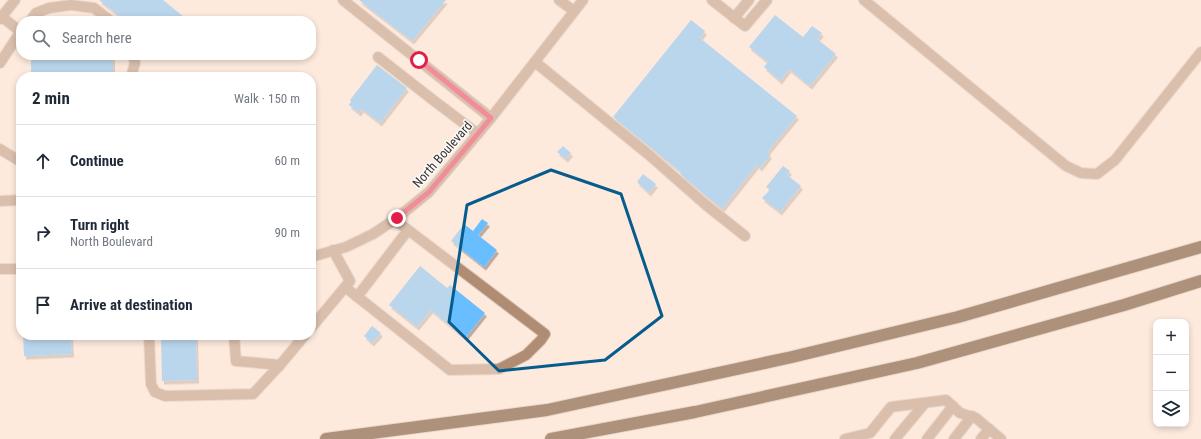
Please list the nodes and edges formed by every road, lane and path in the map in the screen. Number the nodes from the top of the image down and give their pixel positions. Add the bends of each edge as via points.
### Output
1 (15, 0) edge
2 (343, 0) edge
3 (559, 0) edge
4 (583, 0) edge
5 (749, 0) edge
6 (767, 0) edge
7 (864, 0) edge
8 (715, 1) edge
9 (574, 11) junction
10 (34, 16) edge
11 (104, 16) edge
12 (1, 18) edge
13 (734, 18) junction
14 (16, 28) edge
15 (16, 39) edge
16 (1201, 52) edge
17 (378, 57) dead end
18 (134, 60) edge
19 (535, 62) junction
20 (0, 63) edge
21 (132, 72) edge
22 (491, 118) junction
23 (478, 134) junction
24 (0, 149) edge
25 (16, 159) edge
26 (16, 200) edge
27 (0, 201) edge
28 (395, 220) junction
29 (408, 230) junction
30 (745, 236) dead end
31 (1201, 247) edge
32 (333, 250) junction
33 (316, 255) edge
34 (0, 269) edge
35 (16, 269) edge
36 (1201, 281) edge
37 (345, 287) junction
38 (357, 297) junction
39 (316, 322) edge
40 (150, 340) edge
41 (234, 340) edge
42 (301, 340) edge
43 (280, 365) junction
44 (925, 403) junction
45 (953, 406) junction
46 (972, 416) junction
47 (989, 429) junction
48 (868, 436) edge
49 (326, 439) edge
50 (551, 439) edge
51 (845, 439) edge
52 (895, 439) edge
53 (927, 439) edge
54 (954, 439) edge
55 (981, 439) edge
56 (1001, 439) edge

1 - 12 street
2 - 22 street
3 - 9 street
4 - 9 street, North Boulevard
5 - 13 street
6 - 13 street via 745,26
7 - 16 street via 1066,166 1081,173 1097,174 1115,160
8 - 13 street
9 - 19 street, North Boulevard
10 - 11 street via 49,8 71,5 94,8
12 - 14 street
15 - 20 street
17 - 23 street
18 - 21 street
19 - 22 street, North Boulevard
19 - 30 street
22 - 23 street, North Boulevard
23 - 28 street, North Boulevard via 429,192
24 - 25 street
26 - 27 street
28 - 29 street
28 - 32 street, North Boulevard via 373,234 346,247
29 - 38 street
29 - 38 street via 545,334 541,340 526,355 499,369 450,370
31 - 49 highway via 958,317 792,357 547,410
32 - 33 street, North Boulevard
32 - 37 street via 350,281
34 - 35 street
36 - 50 highway via 917,363 695,412
37 - 38 street
37 - 39 street
40 - 43 street via 151,384 155,392 165,396 253,394
41 - 43 street via 236,361
42 - 43 street
44 - 45 street via 946,400
44 - 48 street via 891,407
44 - 52 street
45 - 46 street via 960,412
45 - 53 street
46 - 47 street
46 - 54 street
47 - 55 street
47 - 56 street
48 - 51 street

